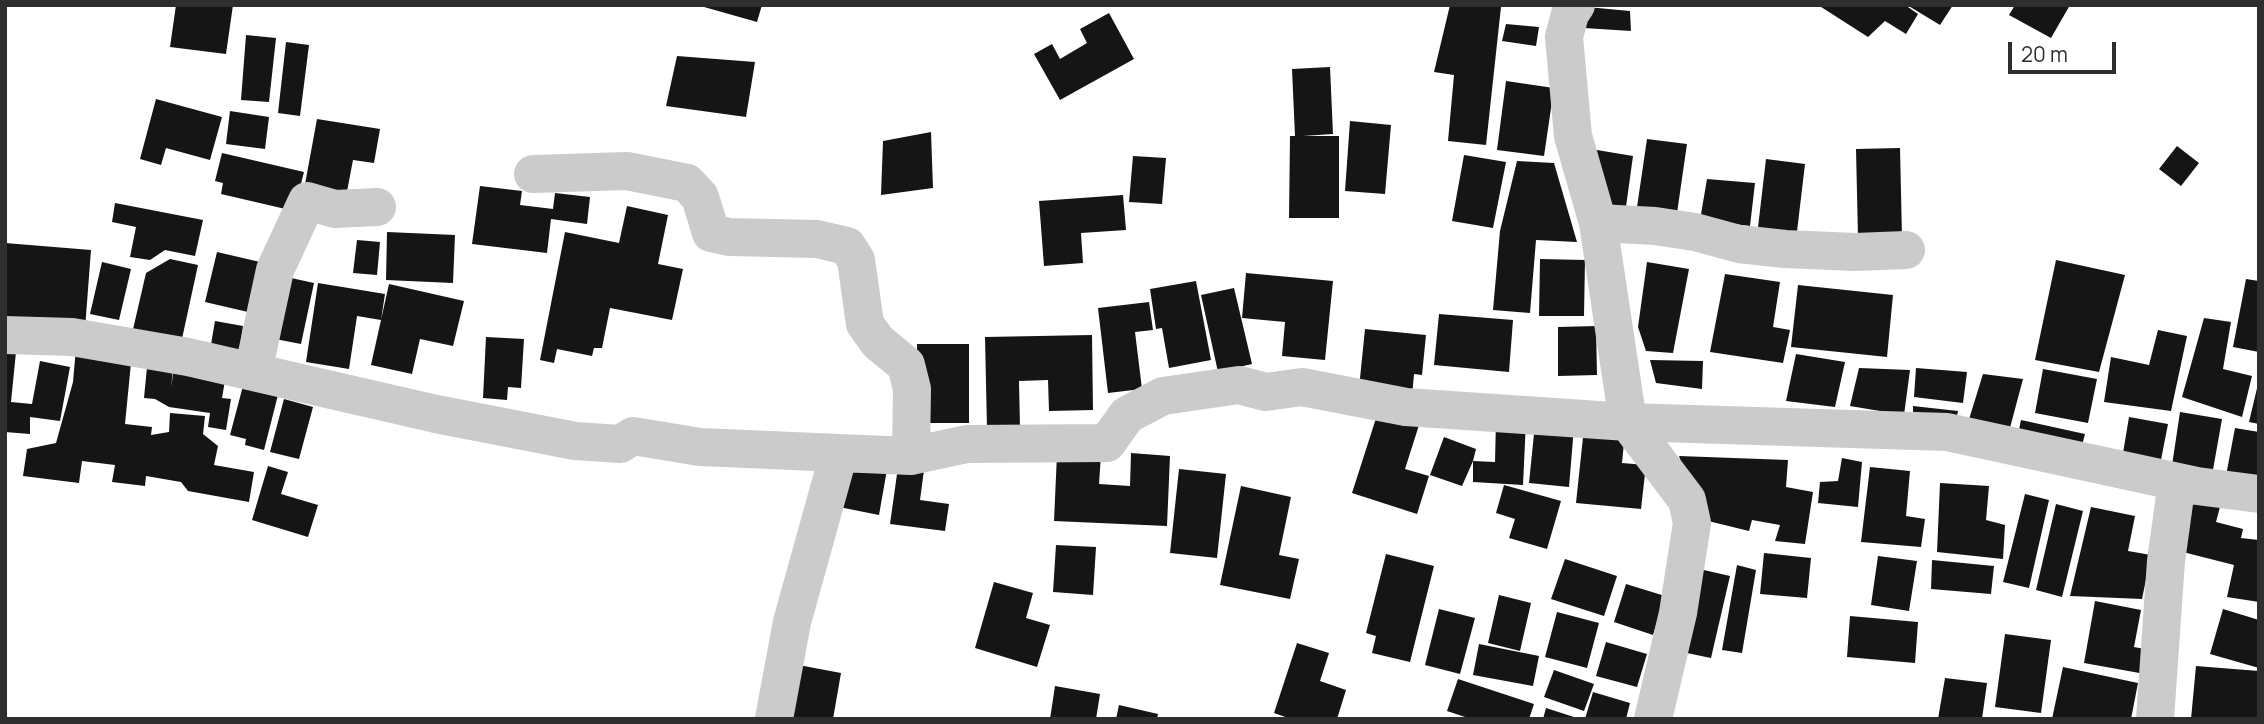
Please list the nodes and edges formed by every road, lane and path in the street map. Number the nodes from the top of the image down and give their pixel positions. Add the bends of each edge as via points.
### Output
1 (1576, 5) edge
2 (533, 174) dead end
3 (377, 207) dead end
4 (1598, 223) junction
5 (1906, 250) dead end
6 (5, 335) edge
7 (253, 372) junction
8 (1628, 422) junction
9 (839, 453) junction
10 (911, 456) junction
11 (2177, 482) junction
12 (2259, 494) edge
13 (774, 719) edge
14 (1653, 719) edge
15 (2155, 719) edge

1 - 4 street via 1564,37 1573,136
2 - 10 street via 627,171 687,183 700,197 711,233 817,239 847,246 856,260 865,324 878,342 906,365 912,389
3 - 7 street via 335,209 307,201 275,270
4 - 5 street via 1655,226 1785,249
4 - 8 street
6 - 7 street via 72,337
7 - 9 street via 575,441 620,443 633,436 701,447
8 - 10 street via 1406,407 1302,387 1266,392 1239,385 1163,396 1127,415 1107,443 967,444
8 - 11 street via 1947,432
8 - 14 street via 1687,500 1692,523 1678,612
9 - 10 street
9 - 13 street via 792,622
11 - 12 street
11 - 15 street via 2166,561

